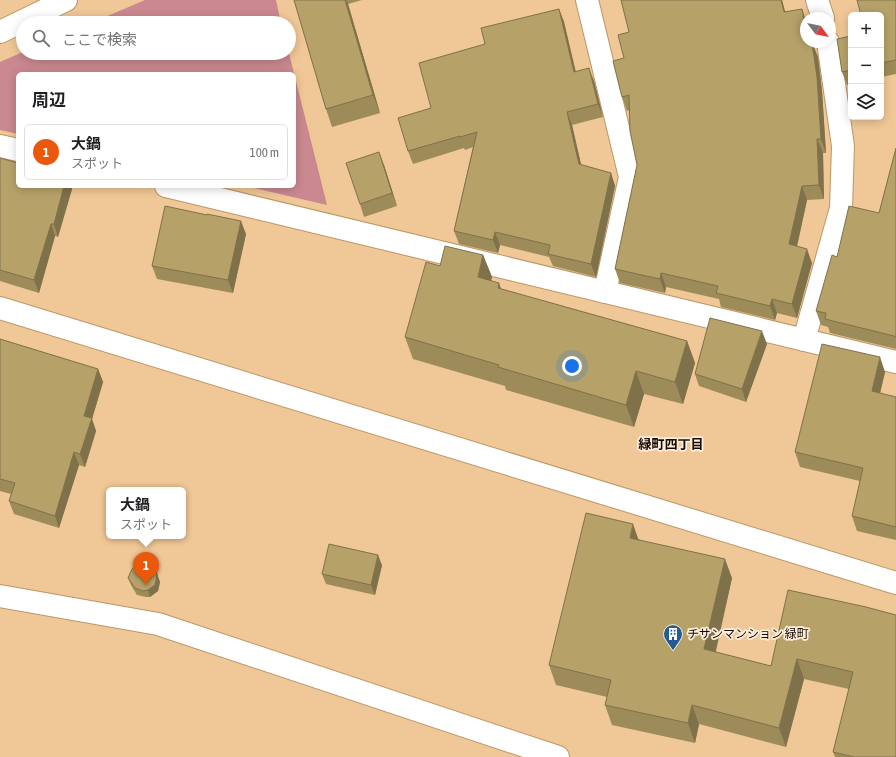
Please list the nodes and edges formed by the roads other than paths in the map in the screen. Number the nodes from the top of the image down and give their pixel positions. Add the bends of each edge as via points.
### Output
1 (66, 0) edge
2 (587, 0) edge
3 (33, 16) edge
4 (16, 24) edge
5 (0, 32) edge
6 (829, 48) edge
7 (0, 146) edge
8 (16, 150) edge
9 (174, 188) edge
10 (605, 292) junction
11 (0, 308) edge
12 (804, 340) junction
13 (896, 362) edge
14 (896, 583) edge
15 (0, 596) edge
16 (558, 757) edge

1 - 3 street
2 - 10 street via 630,177
4 - 5 street
6 - 12 street via 842,146 841,208
7 - 8 street
9 - 10 street
10 - 12 street
11 - 14 street
12 - 13 street
15 - 16 street via 158,624

